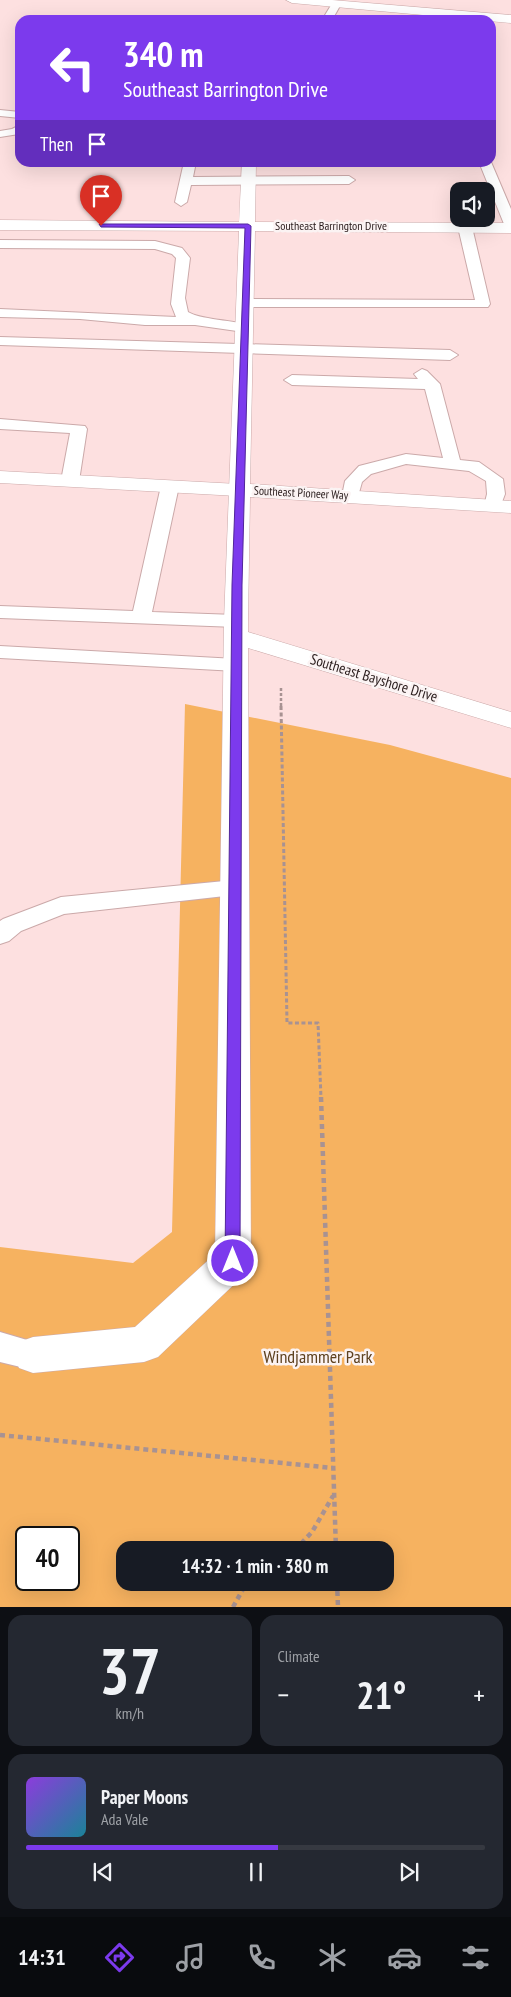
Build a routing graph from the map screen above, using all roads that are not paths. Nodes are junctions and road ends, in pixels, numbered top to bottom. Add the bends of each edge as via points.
1 (292, 0) edge
2 (336, 4) junction
3 (330, 15) edge
4 (464, 15) edge
5 (496, 18) edge
6 (511, 19) edge
7 (0, 113) edge
8 (15, 114) edge
9 (15, 131) edge
10 (0, 134) edge
11 (189, 167) edge
12 (249, 167) edge
13 (487, 167) edge
14 (349, 180) dead end
15 (186, 181) junction
16 (248, 181) junction
17 (181, 202) dead end
18 (0, 225) edge
19 (83, 226) junction
20 (248, 226) junction
21 (495, 226) edge
22 (511, 226) edge
23 (450, 227) edge
24 (465, 227) edge
25 (0, 244) edge
26 (81, 244) junction
27 (245, 303) junction
28 (0, 313) edge
29 (194, 321) junction
30 (244, 328) junction
31 (0, 341) edge
32 (244, 348) junction
33 (400, 353) junction
34 (450, 355) dead end
35 (292, 380) dead end
36 (432, 384) junction
37 (0, 424) edge
38 (453, 464) junction
39 (0, 477) edge
40 (70, 481) junction
41 (170, 486) junction
42 (238, 490) junction
43 (351, 496) junction
44 (502, 506) edge
45 (0, 612) edge
46 (141, 617) junction
47 (237, 641) junction
48 (0, 652) edge
49 (511, 720) edge
50 (235, 888) junction
51 (0, 935) edge
52 (0, 1347) edge
53 (33, 1355) joint

1 - 2 street
2 - 3 lane
2 - 4 street
5 - 6 street
7 - 8 lane
9 - 10 lane
11 - 15 lane
12 - 16 street
13 - 22 lane
14 - 16 lane
15 - 16 lane
15 - 17 lane
16 - 20 street
18 - 19 street, Southeast Barrington Drive
19 - 20 street, Southeast Barrington Drive
19 - 26 lane
20 - 23 street, Southeast Barrington Drive
20 - 27 street
21 - 22 street, Southeast Barrington Drive
24 - 27 lane via 483,304
25 - 26 lane
26 - 29 lane via 155,245 177,251 183,258 178,309 183,317
27 - 30 street
28 - 29 lane
29 - 30 lane
30 - 32 street
31 - 32 lane
32 - 33 lane
32 - 42 street
33 - 34 lane
33 - 36 lane
35 - 36 lane
36 - 38 lane
37 - 40 lane via 79,429
38 - 43 lane via 406,459 365,470 354,481
38 - 44 lane via 473,466 494,479
39 - 40 street, Southeast Pioneer Way
40 - 41 street, Southeast Pioneer Way
41 - 42 street, Southeast Pioneer Way
41 - 46 lane
42 - 43 street, Southeast Pioneer Way
42 - 47 street
43 - 44 street, Southeast Pioneer Way
45 - 46 lane
46 - 47 lane
47 - 48 lane
47 - 49 street, Southeast Bayshore Drive
47 - 50 street
50 - 51 lane via 61,906 12,925
50 - 53 street via 233,1261 144,1344
52 - 53 lane

